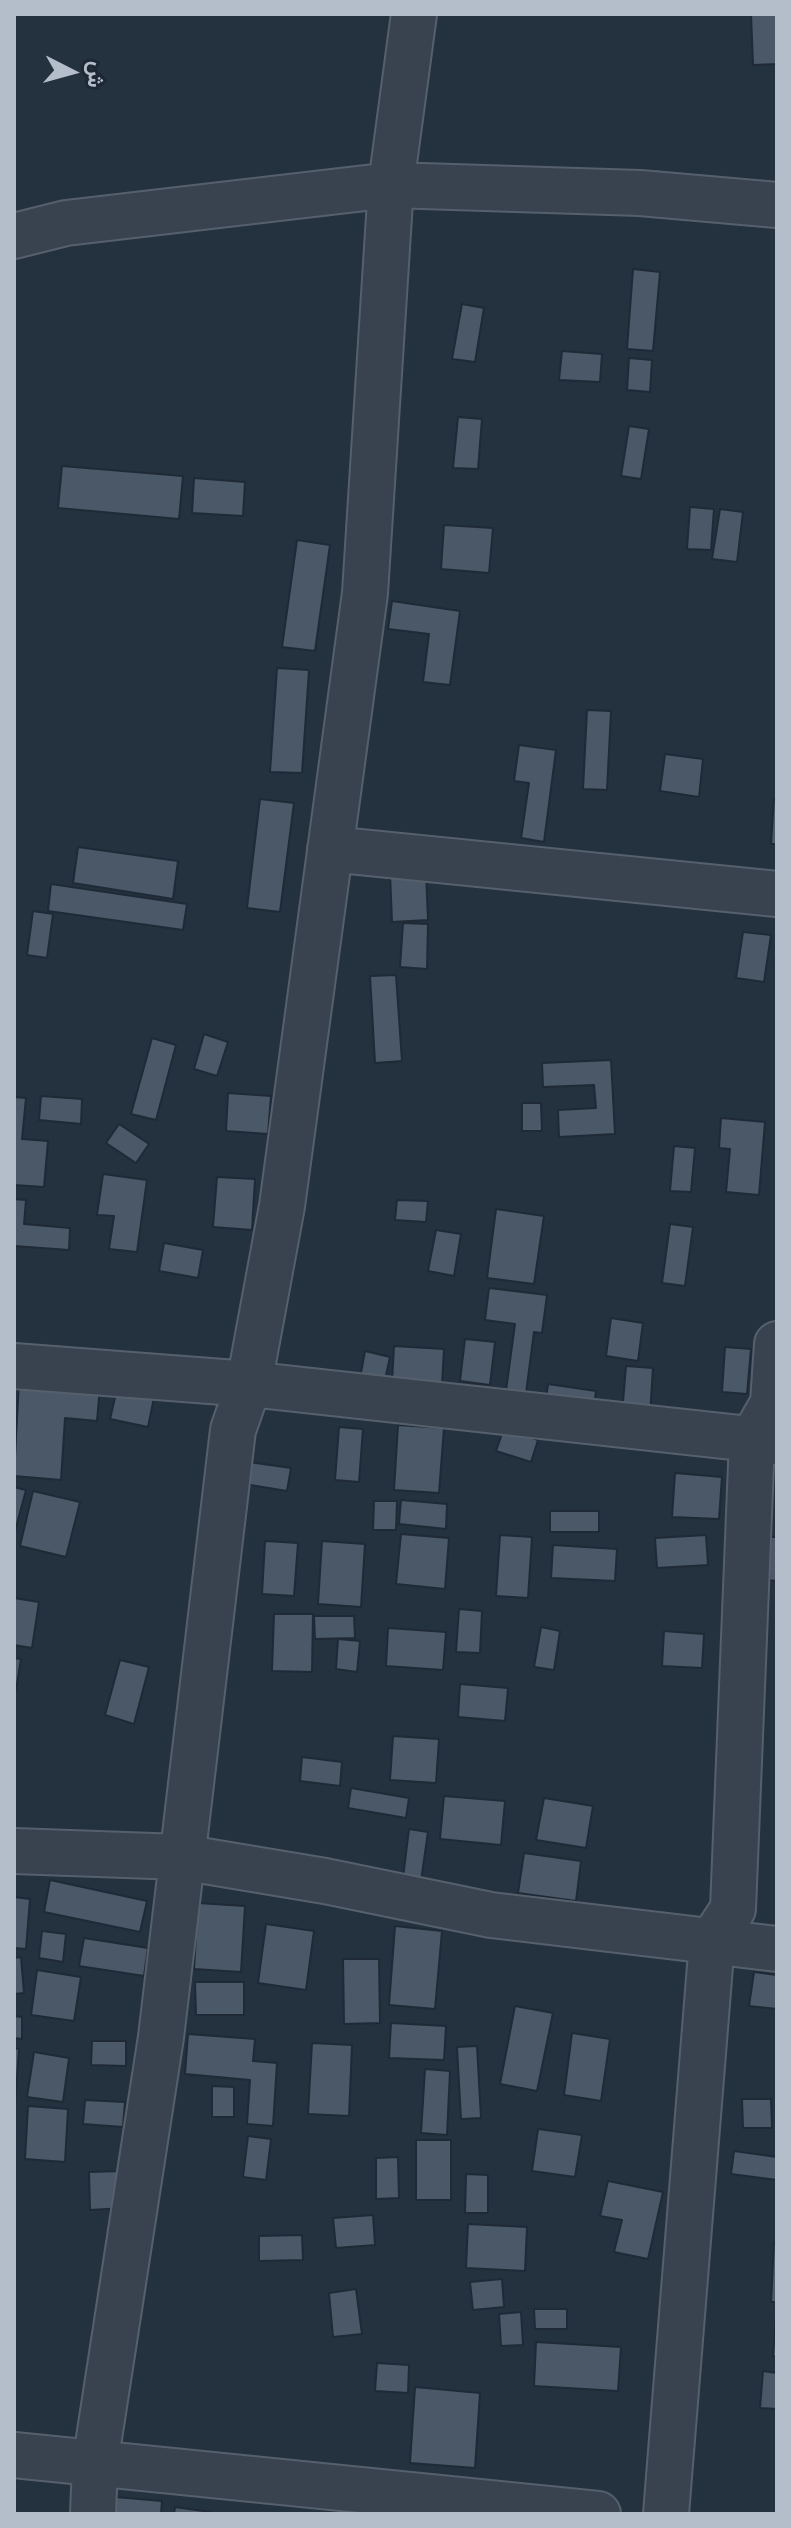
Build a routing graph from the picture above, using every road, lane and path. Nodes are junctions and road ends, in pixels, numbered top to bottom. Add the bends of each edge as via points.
1 (414, 14) edge
2 (391, 185) junction
3 (777, 205) edge
4 (14, 236) edge
5 (330, 849) junction
6 (777, 894) edge
7 (777, 1344) edge
8 (14, 1366) edge
9 (249, 1384) junction
10 (764, 1441) edge
11 (14, 1851) edge
12 (181, 1857) junction
13 (712, 1941) junction
14 (777, 1949) edge
15 (14, 2455) edge
16 (95, 2464) junction
17 (93, 2514) edge
18 (598, 2514) edge
19 (666, 2514) edge

1 - 2 street
2 - 3 street via 640,193
2 - 4 street via 66,223
2 - 5 street via 365,593
5 - 6 street
5 - 9 street via 282,1206
7 - 10 street
8 - 9 street
9 - 10 street
9 - 12 street via 233,1430
10 - 13 street via 733,1909
11 - 12 street
12 - 13 street via 491,1915
12 - 16 street via 161,2037
13 - 14 street
13 - 19 street
15 - 16 street
16 - 17 street
16 - 18 street

